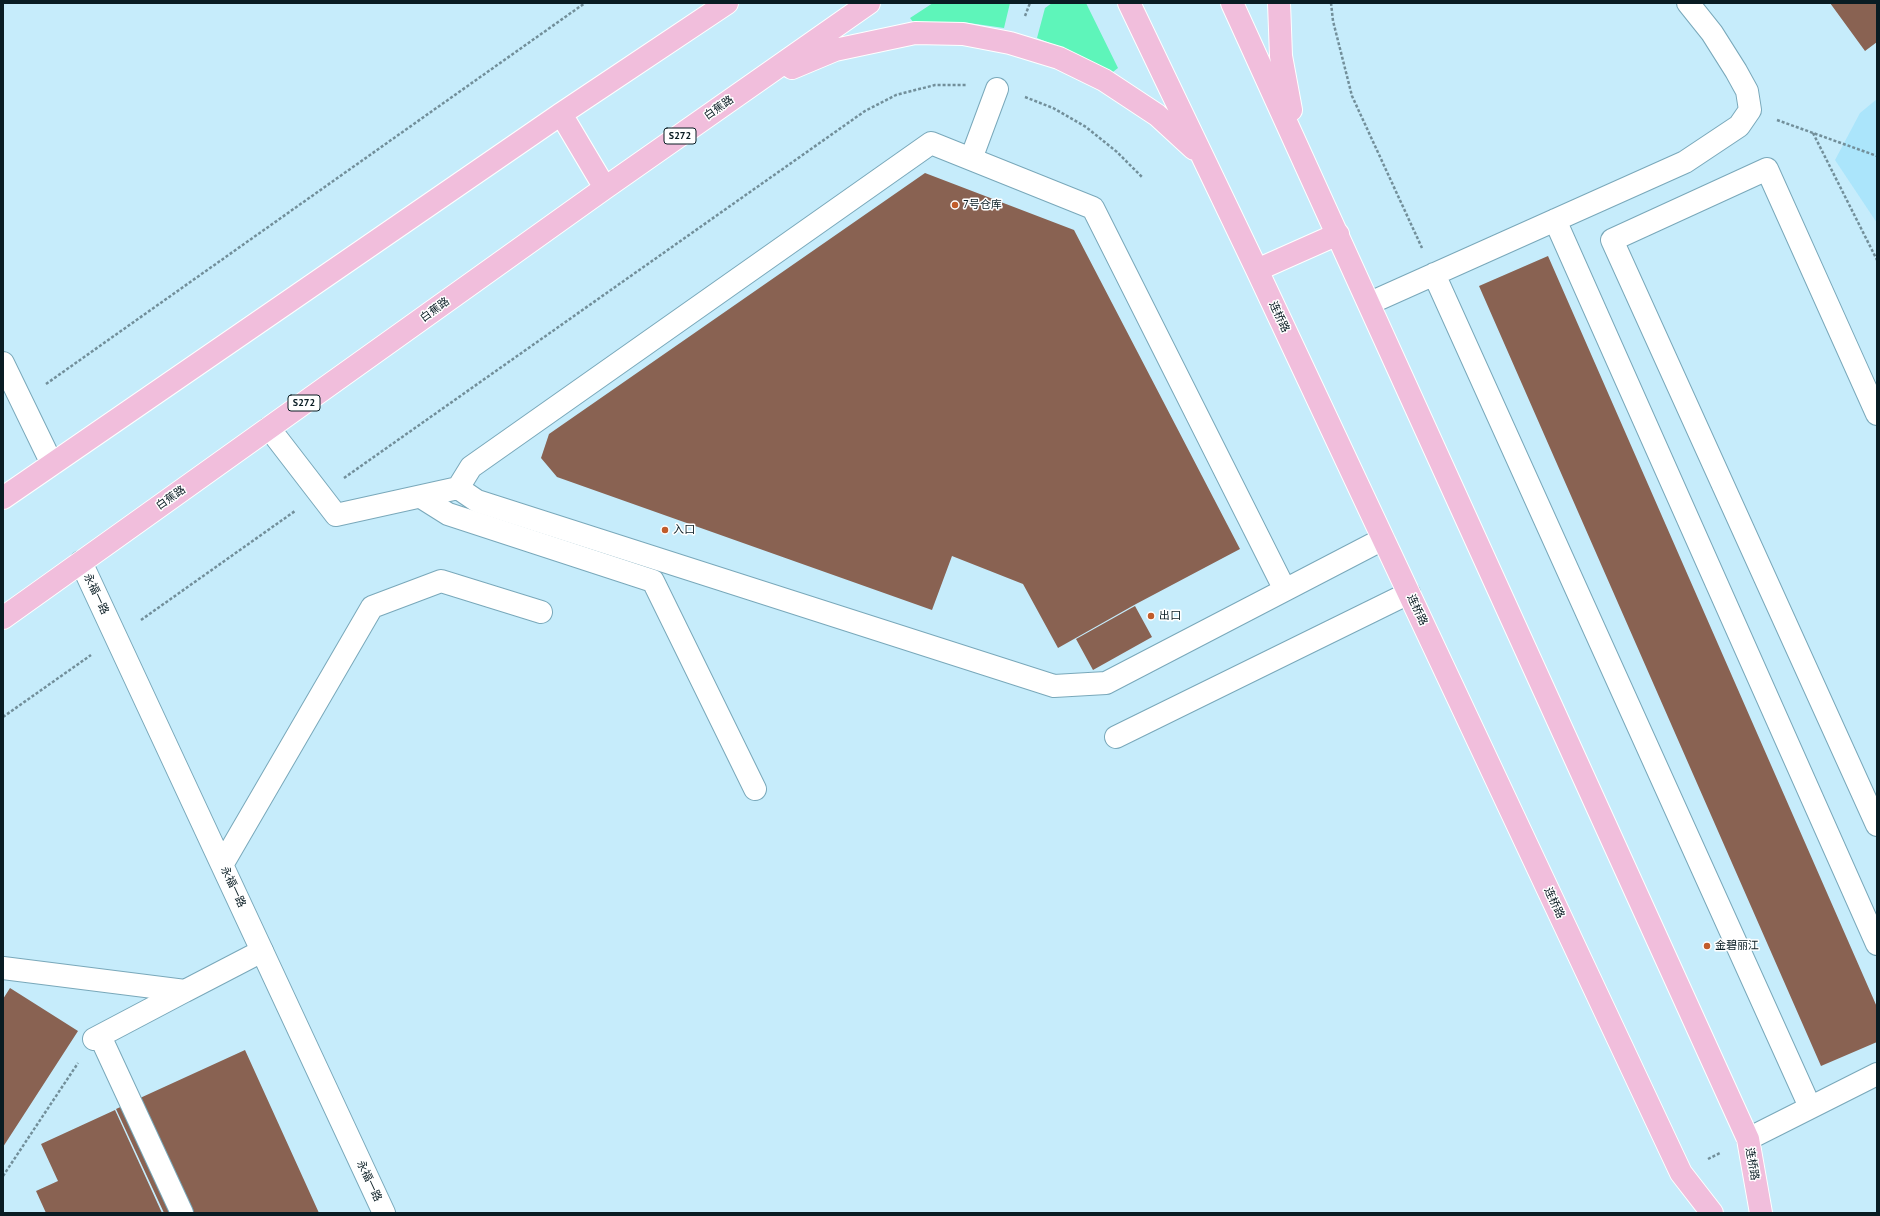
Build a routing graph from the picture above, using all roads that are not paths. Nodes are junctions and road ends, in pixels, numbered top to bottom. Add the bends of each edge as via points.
1 (716, 3) edge
2 (727, 3) edge
3 (869, 3) edge
4 (1129, 3) edge
5 (1232, 3) edge
6 (1279, 3) edge
7 (1688, 3) edge
8 (698, 24) junction
9 (755, 83) junction
10 (996, 89) road end
11 (562, 114) junction
12 (1297, 143) junction
13 (971, 159) junction
14 (1205, 160) junction
15 (605, 188) junction
16 (1555, 220) junction
17 (1338, 234) junction
18 (1257, 270) junction
19 (1434, 274) junction
20 (1370, 303) junction
21 (3, 363) edge
22 (1877, 414) edge
23 (270, 428) junction
24 (52, 464) junction
25 (458, 488) junction
26 (421, 496) junction
27 (3, 498) edge
28 (1383, 539) junction
29 (81, 562) junction
30 (1285, 590) junction
31 (1409, 593) junction
32 (541, 612) dead end
33 (3, 618) edge
34 (1116, 738) dead end
35 (755, 789) dead end
36 (1877, 825) edge
37 (222, 865) junction
38 (1877, 944) edge
39 (262, 951) junction
40 (3, 968) edge
41 (185, 991) junction
42 (1877, 1074) edge
43 (1810, 1107) junction
44 (1748, 1139) junction
45 (182, 1213) edge
46 (384, 1213) edge
47 (1712, 1213) edge
48 (1761, 1213) edge

1 - 8 main road
2 - 8 main road
3 - 9 main road, 白蕉路 / S272
4 - 14 main road, 连桥路
5 - 12 main road, 连桥路
6 - 12 main road via 1281,56
7 - 16 street via 1712,33 1736,71 1747,91 1750,110 1739,126 1685,162
8 - 11 main road
9 - 14 main road via 834,50 915,33 963,34 1010,43 1059,58 1104,80 1157,115
9 - 15 main road, 白蕉路 / S272
10 - 13 street
11 - 15 main road
11 - 24 main road
12 - 17 main road, 连桥路
13 - 25 street via 931,144 471,467
13 - 30 street via 1093,208
14 - 18 main road, 连桥路
15 - 23 main road, 白蕉路 / S272
16 - 19 street
16 - 38 street
17 - 18 main road
17 - 20 main road, 连桥路
18 - 28 main road, 连桥路
19 - 20 street
19 - 43 street
20 - 44 main road, 连桥路
21 - 24 street
22 - 36 street via 1767,169 1612,240
23 - 26 street via 336,515
23 - 29 main road, 白蕉路 / S272
24 - 27 main road
25 - 26 street
25 - 30 street via 477,501 1054,686 1106,683
26 - 35 street via 448,514 653,581
28 - 30 street
28 - 31 main road, 连桥路
29 - 33 main road, 白蕉路 / S272
29 - 37 street, 永福一路
31 - 34 street
31 - 47 main road, 连桥路 via 1681,1173
32 - 37 street via 441,581 372,607
37 - 39 street, 永福一路
39 - 41 street
39 - 46 street, 永福一路
40 - 41 street
41 - 45 street via 97,1037
42 - 43 street
43 - 44 street
44 - 48 main road, 连桥路

